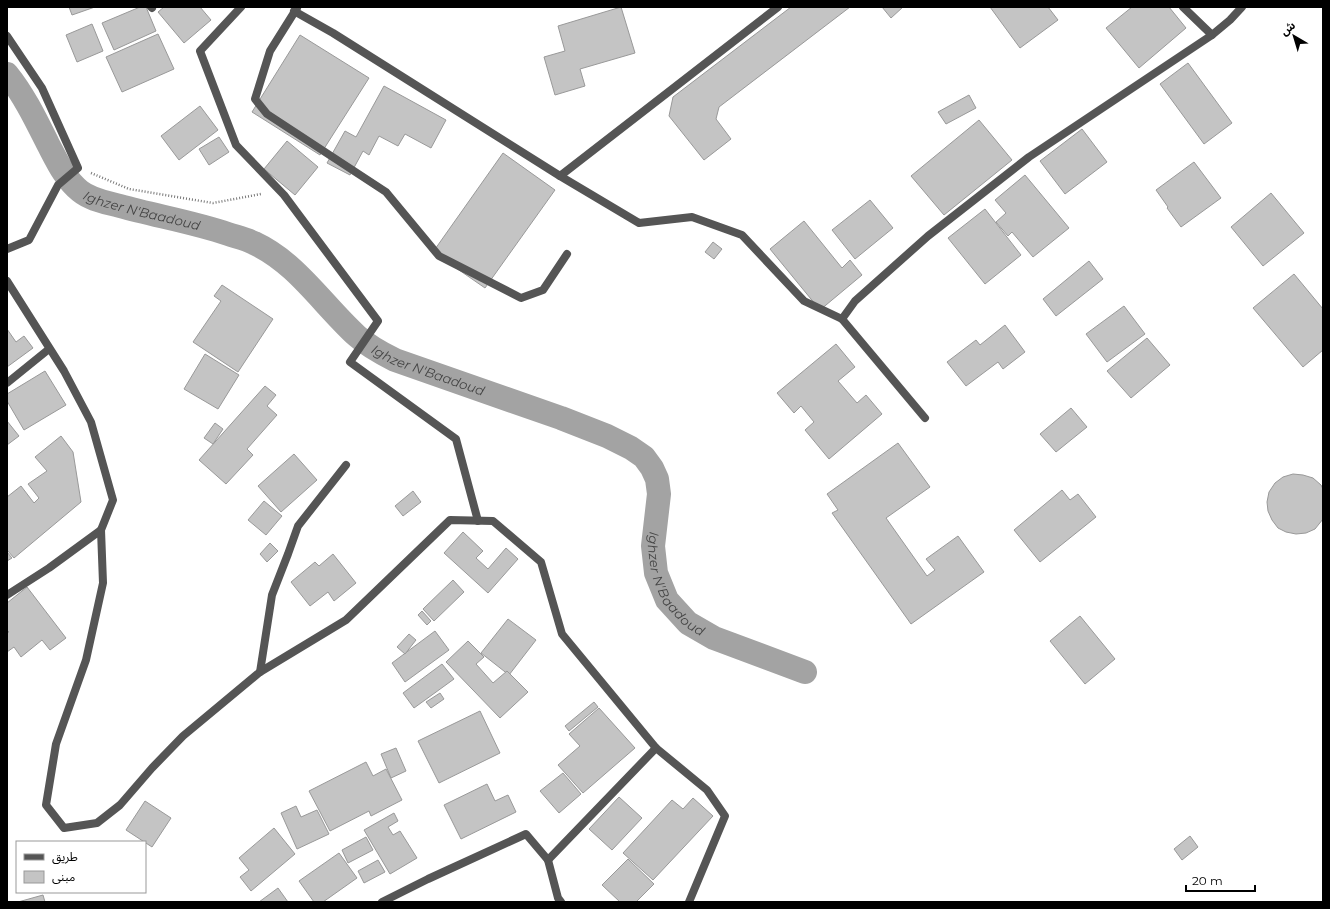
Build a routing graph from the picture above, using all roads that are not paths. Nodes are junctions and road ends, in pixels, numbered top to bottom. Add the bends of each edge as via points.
1 (241, 7) edge
2 (778, 7) edge
3 (1183, 7) edge
4 (1242, 7) edge
5 (296, 9) edge
6 (1212, 35) junction
7 (7, 36) edge
8 (560, 176) junction
9 (7, 249) edge
10 (567, 254) dead end
11 (7, 281) edge
12 (842, 319) junction
13 (50, 349) junction
14 (7, 383) edge
15 (925, 418) dead end
16 (346, 465) dead end
17 (478, 521) junction
18 (101, 530) junction
19 (7, 594) edge
20 (260, 672) junction
21 (656, 748) junction
22 (548, 860) junction
23 (560, 900) edge
24 (382, 902) edge
25 (550, 902) edge
26 (689, 902) edge

1 - 17 street via 200,51 236,145 280,191 378,322 350,362 456,439
2 - 8 street
3 - 6 street
4 - 6 street
5 - 8 street
5 - 10 street via 270,51 255,99 267,114 386,192 439,256 521,298 543,290
6 - 12 street via 1029,157 928,236 854,301
7 - 9 street via 42,88 78,168 58,185 29,240
8 - 12 street via 639,223 692,217 742,235 804,301
11 - 13 street
12 - 15 street
13 - 14 street
13 - 18 street via 91,422 104,466 112,500
16 - 20 street via 298,526 272,595
17 - 20 street via 450,520 346,620
17 - 21 street via 493,521 541,562 562,634
18 - 19 street via 49,568
18 - 20 street via 103,583 86,660 56,744 46,805 64,828 97,823 120,805 183,736
21 - 22 street
21 - 26 street via 707,790 725,816
22 - 23 street
22 - 24 street via 526,834
23 - 25 street

